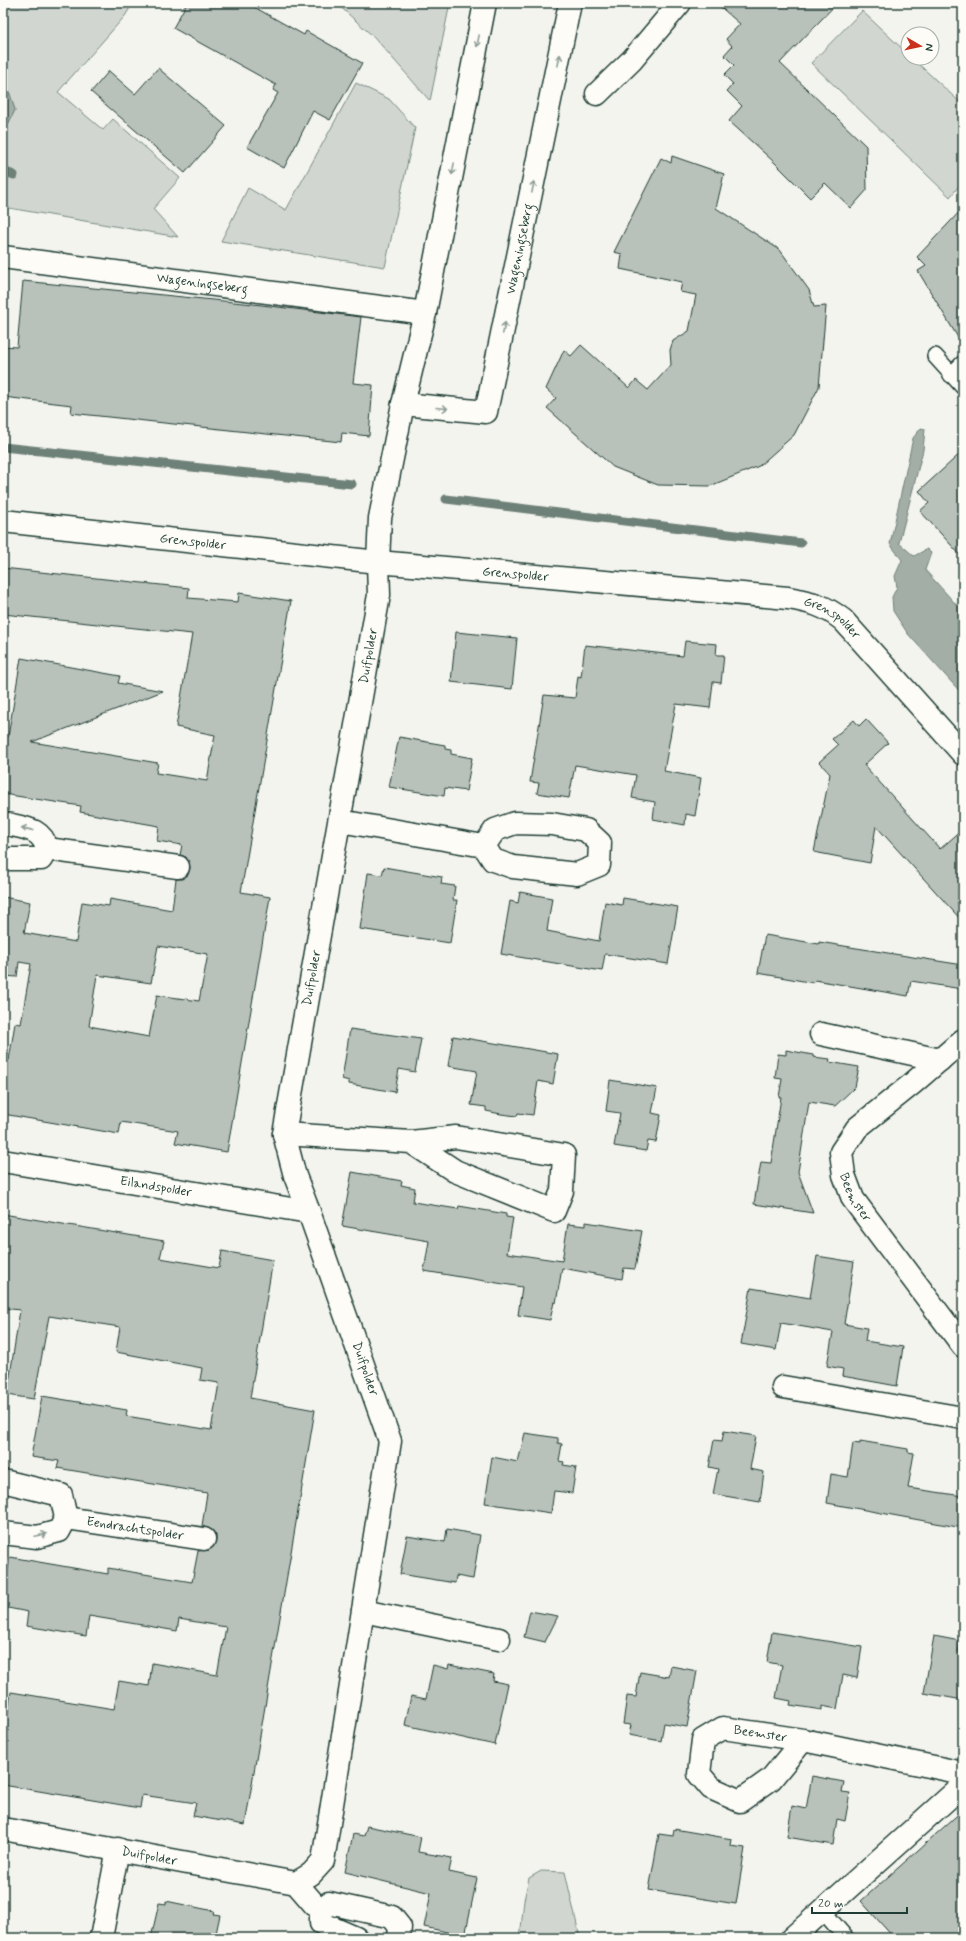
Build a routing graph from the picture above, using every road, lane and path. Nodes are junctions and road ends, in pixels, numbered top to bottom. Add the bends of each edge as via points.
1 (485, 3) edge
2 (570, 3) edge
3 (680, 3) edge
4 (597, 94) dead end
5 (3, 257) edge
6 (425, 313) junction
7 (935, 356) dead end
8 (963, 363) edge
9 (952, 375) junction
10 (963, 387) edge
11 (403, 404) junction
12 (3, 521) edge
13 (378, 562) junction
14 (963, 754) edge
15 (340, 821) junction
16 (3, 824) edge
17 (484, 846) junction
18 (47, 849) junction
19 (3, 859) edge
20 (178, 867) dead end
21 (821, 1034) dead end
22 (963, 1040) edge
23 (940, 1060) junction
24 (284, 1134) junction
25 (411, 1142) junction
26 (3, 1161) edge
27 (309, 1212) junction
28 (963, 1346) edge
29 (783, 1387) dead end
30 (963, 1418) edge
31 (3, 1480) edge
32 (66, 1518) junction
33 (3, 1533) edge
34 (204, 1539) dead end
35 (363, 1611) junction
36 (499, 1638) dead end
37 (803, 1740) junction
38 (963, 1773) edge
39 (963, 1785) edge
40 (3, 1829) edge
41 (118, 1849) junction
42 (296, 1883) junction
43 (823, 1911) junction
44 (321, 1912) junction
45 (102, 1938) edge
46 (356, 1938) edge
47 (399, 1938) edge
48 (792, 1938) edge
49 (846, 1938) edge

1 -> 6 street
11 -> 2 street, Wageningseberg via 486,412
3 - 4 street via 632,60
5 - 6 street, Wageningseberg
6 - 11 street
7 - 9 lane
8 - 9 lane
9 - 10 lane
11 - 13 street via 380,518
12 - 13 street, Grenspolder
13 - 14 street, Grenspolder via 788,598 815,603 843,620
13 - 15 street, Duifpolder via 379,595
15 - 17 street
15 - 24 street, Duifpolder
18 -> 16 street via 45,841 37,832
17 - 17 street via 494,860 513,867 577,874 599,865 600,843 586,830 552,824 515,823 495,830
18 - 19 street via 40,859
18 - 20 street
21 - 23 street
22 - 23 street, Beemster
23 - 28 street, Beemster via 857,1128 841,1152 844,1175 853,1199
24 - 25 street
24 - 27 street, Duifpolder via 295,1176
25 - 25 street via 456,1136 564,1155 562,1190 554,1211 455,1172
26 - 27 street, Eilandspolder
27 - 35 street, Duifpolder via 390,1441
29 - 30 street
31 - 32 street via 61,1495
33 -> 32 street via 37,1537 59,1531
32 - 34 street, Eendrachtspolder
35 - 36 street
35 - 42 street, Duifpolder via 323,1861 311,1874
37 - 37 street, Beemster via 771,1779 740,1801 711,1788 699,1774 703,1740 723,1728
37 - 38 street, Beemster
39 - 43 street
40 - 41 street, Duifpolder
41 - 42 street, Duifpolder
41 - 45 street
42 - 44 street
43 - 48 street
43 - 49 lane
44 - 46 street via 321,1923
44 - 47 street via 329,1903 392,1917 400,1927

